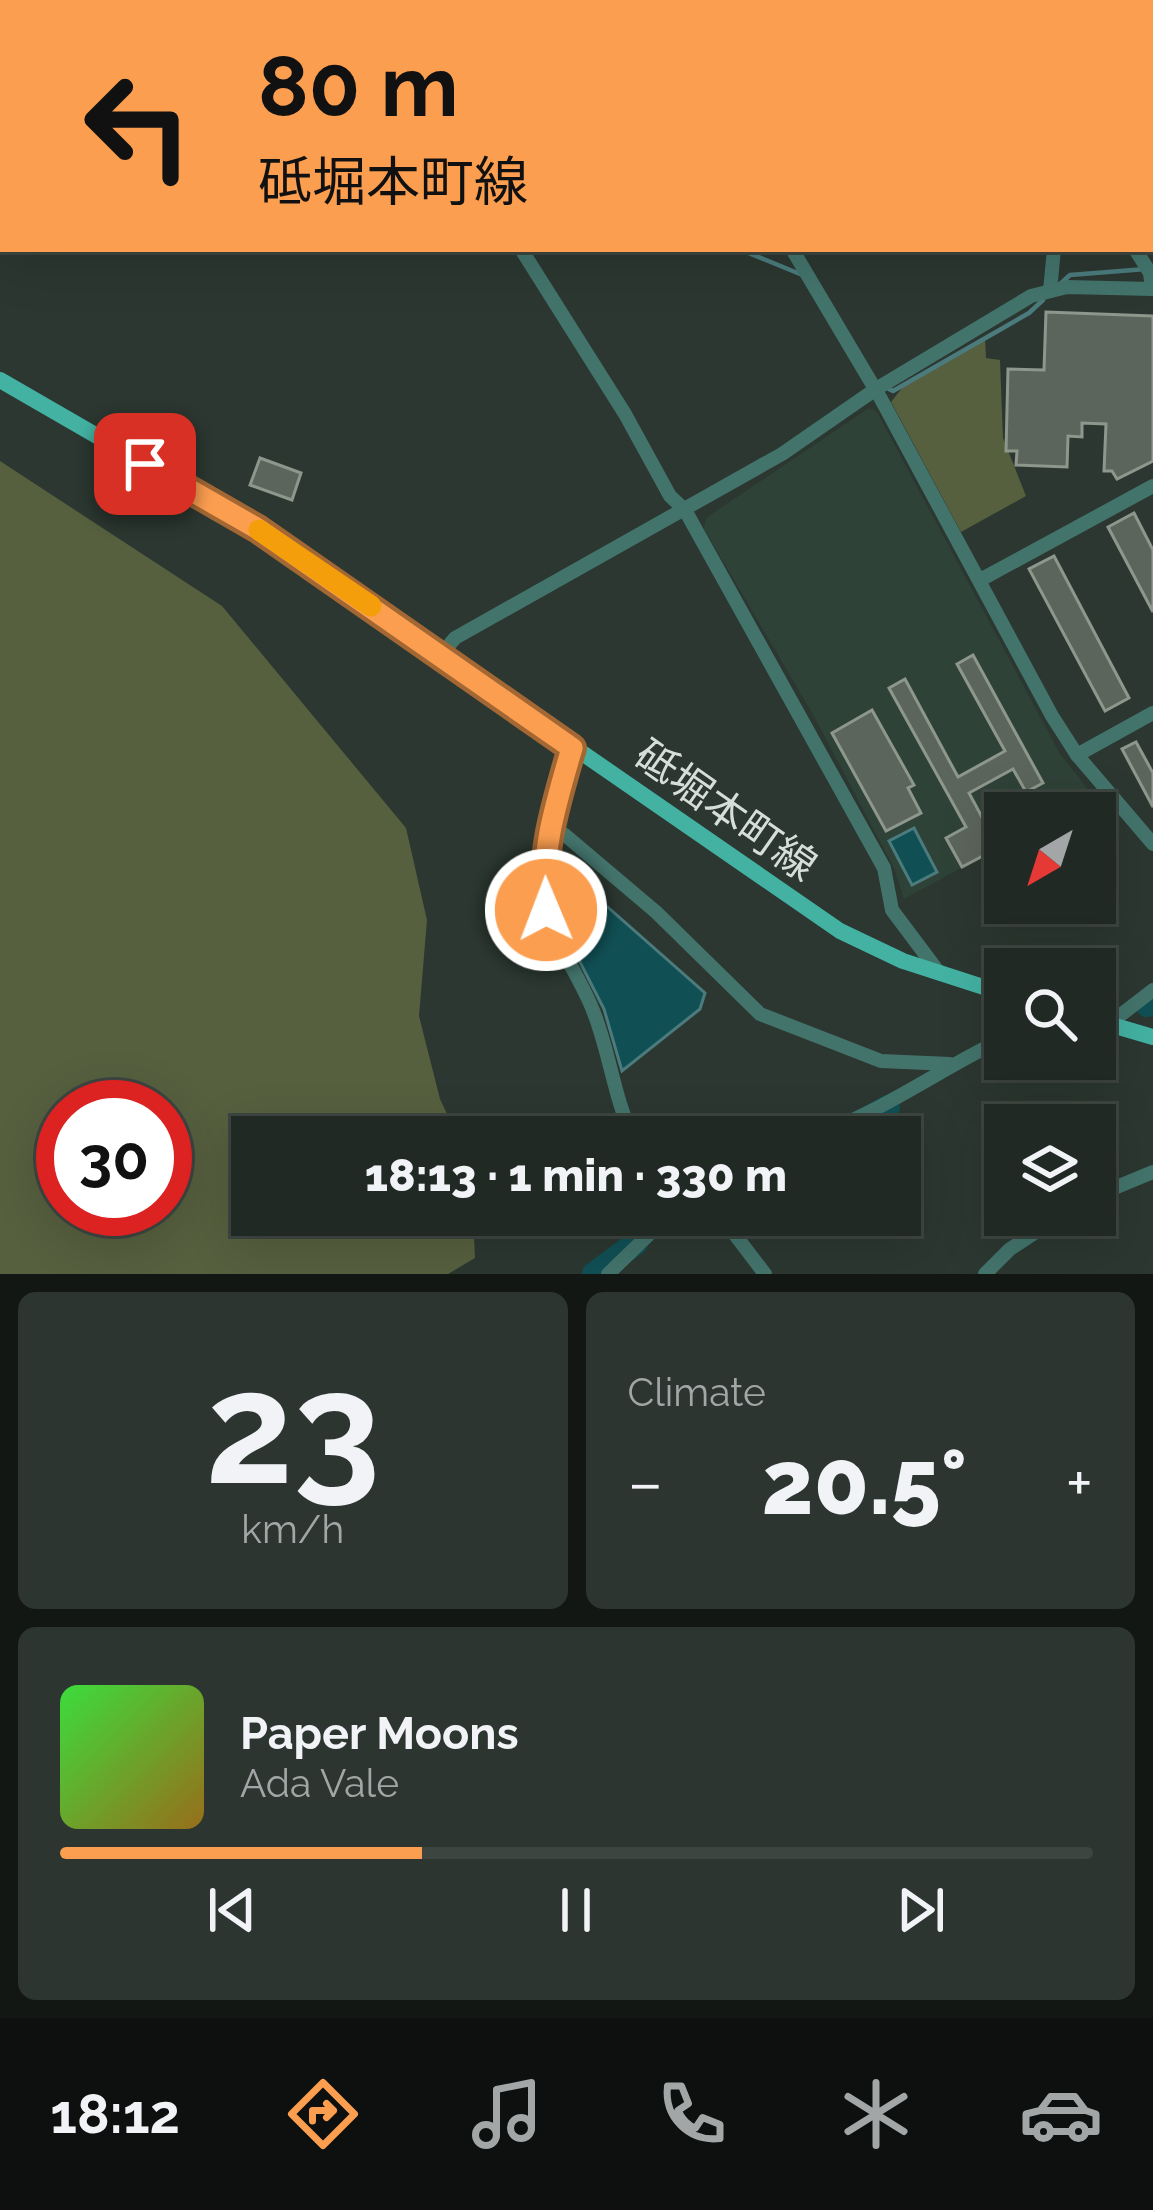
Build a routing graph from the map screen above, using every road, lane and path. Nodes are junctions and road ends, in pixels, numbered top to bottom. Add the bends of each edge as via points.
1 (523, 252) edge
2 (794, 252) edge
3 (1054, 252) edge
4 (1138, 252) edge
5 (1152, 290) edge
6 (1050, 291) junction
7 (0, 380) edge
8 (876, 389) junction
9 (1153, 486) edge
10 (685, 510) junction
11 (980, 580) junction
12 (441, 656) junction
13 (1153, 713) edge
14 (572, 748) junction
15 (1077, 755) junction
16 (549, 828) junction
17 (1153, 844) edge
18 (940, 974) junction
19 (984, 988) edge
20 (1153, 990) edge
21 (1116, 1013) edge
22 (1116, 1026) edge
23 (1153, 1037) edge
24 (984, 1048) edge
25 (950, 1064) junction
26 (622, 1116) edge
27 (862, 1116) edge
28 (1153, 1172) edge
29 (1116, 1187) edge
30 (647, 1236) edge
31 (736, 1236) edge
32 (1031, 1236) edge
33 (608, 1274) edge
34 (765, 1274) edge
35 (985, 1274) edge

1 - 10 street
2 - 8 street
3 - 6 street
4 - 5 street
5 - 6 street
6 - 8 street
7 - 12 main road, 砥堀本町線 via 258,529
8 - 10 street
8 - 11 street
9 - 11 street
10 - 12 street via 455,638
10 - 18 street via 884,868 892,910
11 - 15 street
12 - 14 main road, 砥堀本町線
13 - 15 street
14 - 16 street
14 - 18 main road, 砥堀本町線 via 825,922
15 - 17 street
16 - 25 street via 656,912 760,1014 881,1061
16 - 26 street via 546,910 593,1010
18 - 19 main road, 砥堀本町線
20 - 21 street
22 - 23 main road
24 - 25 street
25 - 27 street
28 - 29 street
30 - 33 street
31 - 34 street
32 - 35 street

